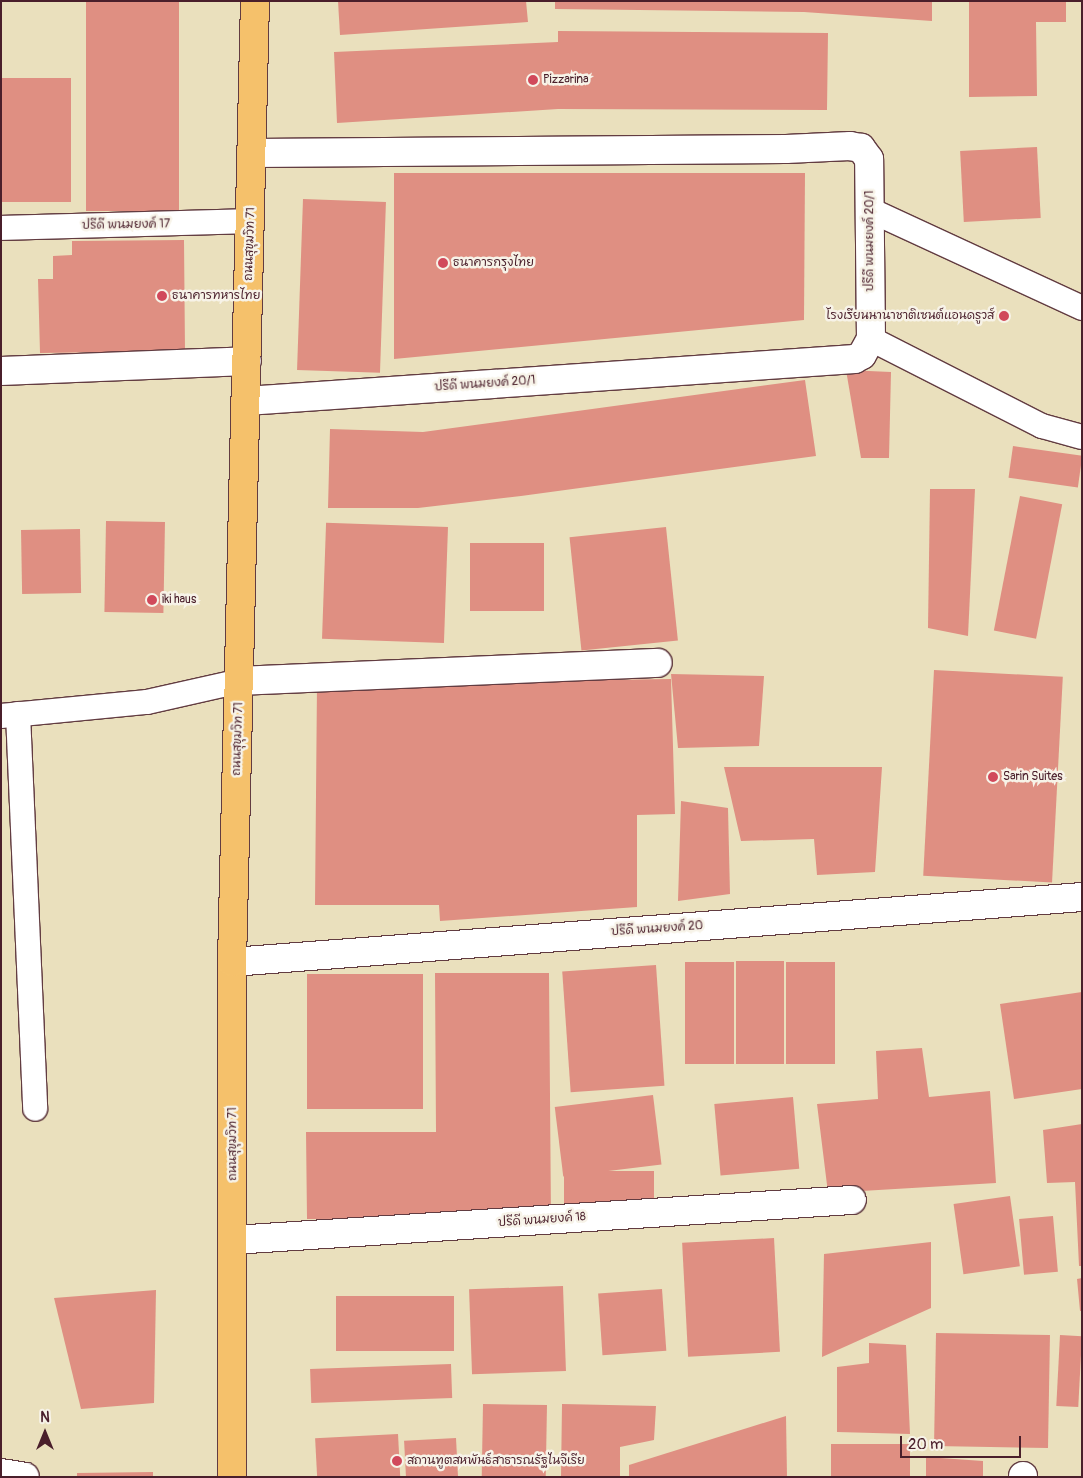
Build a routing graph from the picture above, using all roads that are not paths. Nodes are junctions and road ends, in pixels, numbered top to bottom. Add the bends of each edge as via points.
1 (255, 1) edge
2 (253, 153) junction
3 (870, 210) junction
4 (251, 221) junction
5 (1, 228) edge
6 (1082, 308) edge
7 (871, 339) junction
8 (247, 361) junction
9 (1, 371) edge
10 (246, 400) junction
11 (1082, 437) edge
12 (658, 663) dead end
13 (240, 681) junction
14 (10, 715) edge
15 (1082, 897) edge
16 (232, 962) junction
17 (35, 1109) dead end
18 (852, 1200) dead end
19 (233, 1240) junction
20 (1, 1473) edge
21 (25, 1477) edge
22 (232, 1477) edge

1 - 2 main road, ถนนสุขุมวิท 71
2 - 3 street, ปรีดี พนมยงค์ 20/1 via 850,146 861,148 869,159
2 - 4 main road, ถนนสุขุมวิท 71
3 - 6 lane
3 - 7 street, ปรีดี พนมยงค์ 20/1
4 - 5 lane, ปรีดี พนมยงค์ 17
4 - 8 main road, ถนนสุขุมวิท 71
7 - 10 street, ปรีดี พนมยงค์ 20/1 via 862,355 855,359
7 - 11 lane via 1042,426
8 - 9 street
8 - 10 main road, ถนนสุขุมวิท 71
10 - 13 main road, ถนนสุขุมวิท 71
12 - 13 street
13 - 14 lane via 146,702
13 - 16 main road, ถนนสุขุมวิท 71
14 - 17 lane
15 - 16 street, ปรีดี พนมยงค์ 20
16 - 19 main road, ถนนสุขุมวิท 71
18 - 19 street, ปรีดี พนมยงค์ 18
19 - 22 main road, ถนนสุขุมวิท 71
20 - 21 street

